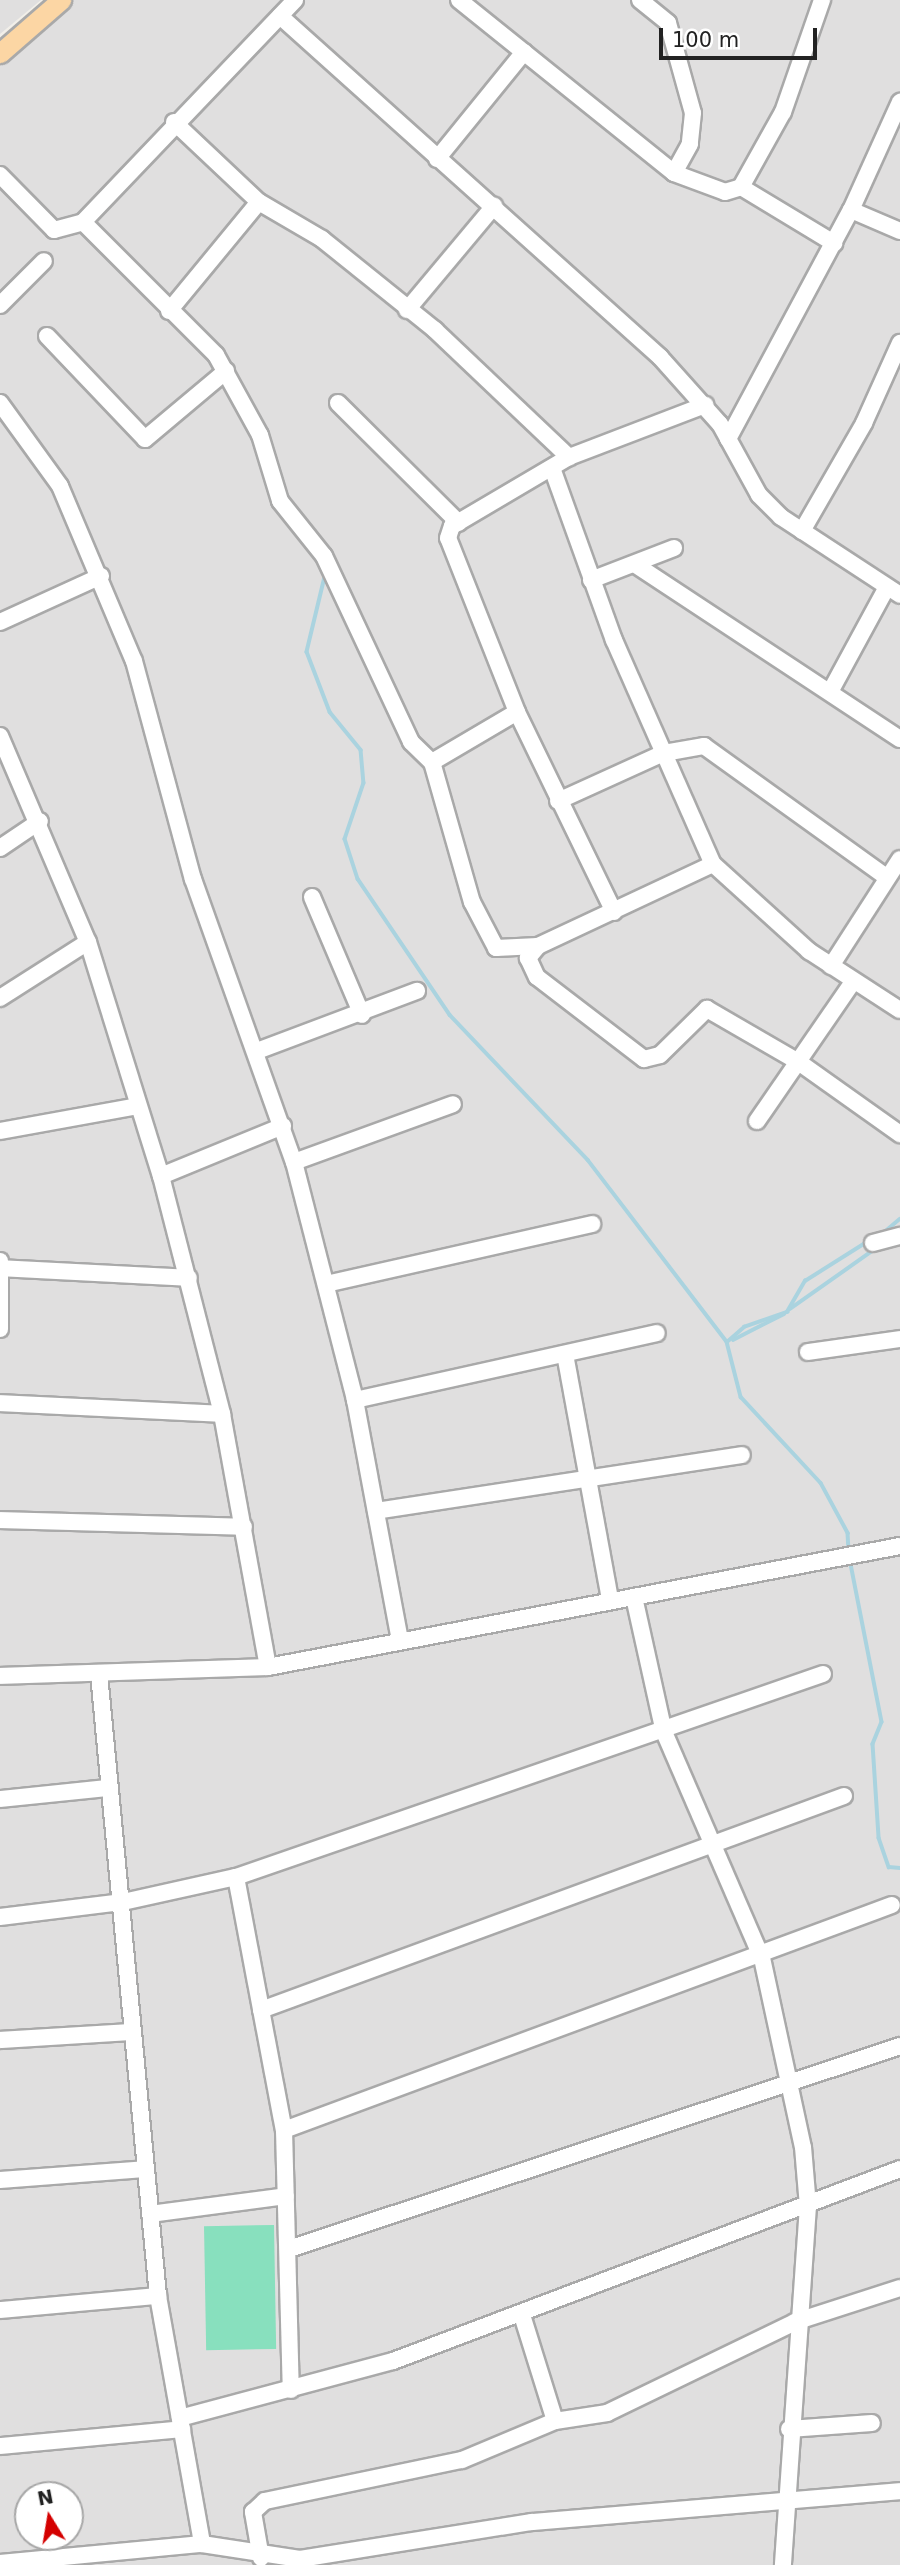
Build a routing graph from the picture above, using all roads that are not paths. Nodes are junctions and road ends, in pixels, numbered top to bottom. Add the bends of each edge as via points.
1 (61, 0) edge
2 (295, 0) edge
3 (459, 0) edge
4 (640, 0) edge
5 (822, 0) edge
6 (280, 16) junction
7 (524, 52) junction
8 (0, 53) edge
9 (900, 102) edge
10 (174, 122) junction
11 (437, 159) junction
12 (674, 173) junction
13 (0, 176) edge
14 (741, 187) junction
15 (259, 202) junction
16 (494, 206) junction
17 (851, 210) junction
18 (83, 222) junction
19 (900, 231) edge
20 (834, 243) junction
21 (44, 261) dead end
22 (0, 305) edge
23 (407, 310) junction
24 (169, 311) junction
25 (47, 336) dead end
26 (900, 344) edge
27 (226, 370) junction
28 (0, 403) edge
29 (338, 403) dead end
30 (705, 405) junction
31 (728, 439) junction
32 (569, 457) junction
33 (552, 468) junction
34 (459, 523) junction
35 (802, 531) junction
36 (674, 548) dead end
37 (636, 565) junction
38 (101, 576) junction
39 (591, 580) junction
40 (894, 591) edge
41 (0, 622) edge
42 (830, 692) junction
43 (517, 712) junction
44 (0, 736) edge
45 (900, 739) edge
46 (664, 753) junction
47 (432, 762) junction
48 (558, 801) junction
49 (40, 821) junction
50 (0, 848) edge
51 (713, 864) junction
52 (895, 869) edge
53 (312, 897) dead end
54 (614, 912) junction
55 (88, 942) junction
56 (538, 946) junction
57 (831, 967) junction
58 (853, 982) junction
59 (417, 991) dead end
60 (0, 998) edge
61 (900, 1010) edge
62 (362, 1015) junction
63 (257, 1051) junction
64 (800, 1063) junction
65 (453, 1104) dead end
66 (138, 1107) junction
67 (757, 1121) dead end
68 (283, 1126) junction
69 (0, 1131) edge
70 (900, 1134) edge
71 (294, 1162) junction
72 (161, 1177) junction
73 (592, 1224) dead end
74 (900, 1236) edge
75 (873, 1243) dead end
76 (0, 1261) edge
77 (0, 1268) edge
78 (188, 1278) junction
79 (326, 1284) junction
80 (0, 1329) edge
81 (657, 1333) dead end
82 (900, 1339) edge
83 (808, 1352) dead end
84 (565, 1354) junction
85 (355, 1400) junction
86 (0, 1404) edge
87 (222, 1414) junction
88 (742, 1455) dead end
89 (589, 1481) junction
90 (376, 1511) junction
91 (0, 1520) edge
92 (244, 1527) junction
93 (900, 1546) edge
94 (634, 1597) junction
95 (610, 1600) junction
96 (400, 1641) junction
97 (268, 1667) junction
98 (99, 1674) junction
99 (823, 1674) dead end
100 (0, 1676) edge
101 (664, 1732) junction
102 (106, 1788) junction
103 (844, 1796) dead end
104 (0, 1799) edge
105 (715, 1843) junction
106 (236, 1877) junction
107 (123, 1902) junction
108 (892, 1905) dead end
109 (0, 1917) edge
110 (762, 1958) junction
111 (261, 2010) junction
112 (131, 2032) junction
113 (0, 2040) edge
114 (900, 2046) edge
115 (790, 2080) junction
116 (284, 2130) junction
117 (145, 2169) junction
118 (900, 2169) edge
119 (0, 2180) edge
120 (286, 2196) junction
121 (808, 2206) junction
122 (150, 2214) junction
123 (289, 2249) junction
124 (900, 2288) edge
125 (158, 2296) junction
126 (0, 2311) edge
127 (522, 2315) junction
128 (796, 2322) junction
129 (291, 2390) junction
130 (555, 2421) junction
131 (872, 2423) dead end
132 (181, 2424) junction
133 (789, 2428) junction
134 (0, 2446) edge
135 (900, 2491) edge
136 (784, 2499) junction
137 (202, 2544) junction
138 (261, 2558) junction
139 (241, 2560) edge
140 (0, 2563) edge
141 (783, 2565) edge

1 - 8 main road
2 - 6 street
3 - 7 street
4 - 12 street via 668,23 693,113 690,144
5 - 14 street via 789,98
6 - 10 street
6 - 11 street
7 - 11 street
7 - 12 street
9 - 17 street
10 - 15 street
10 - 18 street
11 - 16 street
12 - 14 street via 708,190
13 - 18 street via 54,230
14 - 20 street
15 - 23 street via 322,239
15 - 24 street
16 - 23 street
16 - 30 street
17 - 19 street
17 - 20 street
18 - 24 street
20 - 31 street
21 - 22 street
23 - 32 street
24 - 27 street
25 - 27 street via 145,439
26 - 35 street via 864,423
27 - 47 street via 260,435 280,501 324,556 411,742
28 - 38 street via 60,485
29 - 34 street
30 - 31 street
30 - 32 street
31 - 35 street via 759,495
32 - 33 street
33 - 34 street
33 - 39 street
34 - 43 street via 448,551
35 - 40 street
36 - 37 street
37 - 39 street
37 - 42 street
38 - 41 street
38 - 63 street via 134,661 193,879
39 - 46 street
40 - 42 street
42 - 45 street
43 - 47 street
43 - 48 street
44 - 49 street
46 - 48 street
46 - 51 street
46 - 52 street via 688,746 721,753
47 - 56 street via 485,936 504,951
48 - 54 street
49 - 50 street
49 - 55 street
51 - 54 street
51 - 57 street
52 - 57 street
53 - 62 street
54 - 56 street
55 - 60 street
55 - 66 street
56 - 64 street via 528,958 537,977 644,1059 660,1055 708,1009
57 - 58 street
58 - 61 street
58 - 64 street
59 - 62 street
62 - 63 street
63 - 68 street
64 - 67 street
64 - 70 street
65 - 71 street
66 - 69 street
66 - 72 street
68 - 71 street
68 - 72 street
71 - 79 street
72 - 78 street
73 - 79 street
74 - 75 street
76 - 77 street
77 - 78 street
77 - 80 street
78 - 87 street
79 - 85 street
81 - 84 street
82 - 83 street
84 - 85 street
84 - 89 street
85 - 90 street
86 - 87 street
87 - 92 street
88 - 89 street
89 - 90 street
89 - 95 street
90 - 96 street
91 - 92 street
92 - 97 street
93 - 94 street
94 - 95 street
94 - 101 street
95 - 96 street
96 - 97 street
97 - 98 street
98 - 100 street
98 - 102 street
99 - 101 street
101 - 105 street
101 - 106 street
102 - 104 street
102 - 107 street
103 - 105 street
105 - 110 street
105 - 111 street
106 - 107 street
106 - 111 street
107 - 109 street
107 - 112 street
108 - 110 street
110 - 115 street
110 - 116 street
111 - 116 street
112 - 113 street
112 - 117 street
114 - 115 street
115 - 121 street
115 - 123 street
116 - 120 street
117 - 119 street
117 - 122 street
118 - 121 street
120 - 122 street
120 - 123 street
121 - 127 street
121 - 128 street
122 - 125 street
123 - 129 street
124 - 128 street
125 - 126 street
125 - 132 street
127 - 129 street
127 - 130 street
128 - 130 street via 607,2413
128 - 133 street
129 - 132 street
130 - 138 street via 462,2460 265,2501 253,2512
131 - 133 street
132 - 134 street
132 - 137 street
133 - 136 street
135 - 136 street
136 - 138 street via 532,2522 300,2559
136 - 141 street
137 - 139 street
137 - 140 street
138 - 139 street

